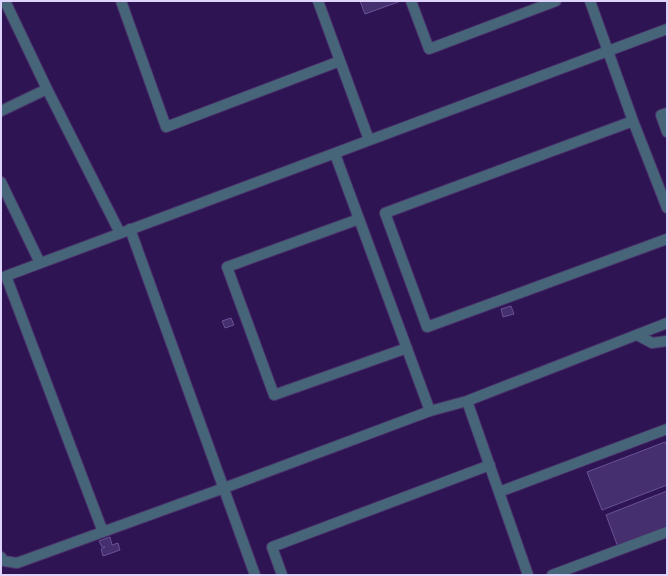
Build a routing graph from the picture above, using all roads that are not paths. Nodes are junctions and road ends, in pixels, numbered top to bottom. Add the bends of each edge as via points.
1 (5, 1) edge
2 (121, 1) edge
3 (318, 1) edge
4 (411, 1) edge
5 (556, 1) edge
6 (590, 1) edge
7 (667, 29) edge
8 (608, 51) junction
9 (340, 61) junction
10 (47, 89) junction
11 (1, 111) edge
12 (667, 113) edge
13 (633, 121) junction
14 (667, 132) edge
15 (370, 140) junction
16 (335, 154) junction
17 (1, 182) edge
18 (667, 208) edge
19 (359, 219) junction
20 (130, 229) junction
21 (120, 233) junction
22 (667, 239) edge
23 (40, 264) junction
24 (667, 324) edge
25 (637, 335) junction
26 (667, 340) edge
27 (407, 348) junction
28 (467, 401) junction
29 (430, 411) junction
30 (667, 429) edge
31 (490, 465) junction
32 (224, 488) junction
33 (499, 492) junction
34 (103, 532) junction
35 (667, 532) edge
36 (1, 557) edge
37 (255, 575) edge
38 (282, 575) edge
39 (528, 575) edge
40 (552, 575) edge

1 - 10 street
2 - 9 street via 166,127
3 - 9 street
4 - 5 street via 429,49
6 - 8 street
7 - 8 street
8 - 13 street
8 - 15 street
9 - 15 street
10 - 11 street
10 - 21 street
12 - 14 street via 661,115
13 - 18 street
13 - 22 street via 385,213 428,327
15 - 16 street
16 - 19 street
16 - 20 street
17 - 23 street
19 - 27 street
19 - 27 street via 226,267 274,395
20 - 21 street
20 - 32 street
21 - 23 street
23 - 34 street via 6,276
24 - 25 street
25 - 26 street via 652,343
25 - 28 street
27 - 29 street
28 - 29 street
28 - 31 street
29 - 32 street
30 - 33 street
31 - 33 street
31 - 38 street via 272,547
32 - 34 street
32 - 37 street
33 - 39 street
34 - 36 street via 17,563 4,561
35 - 40 street

